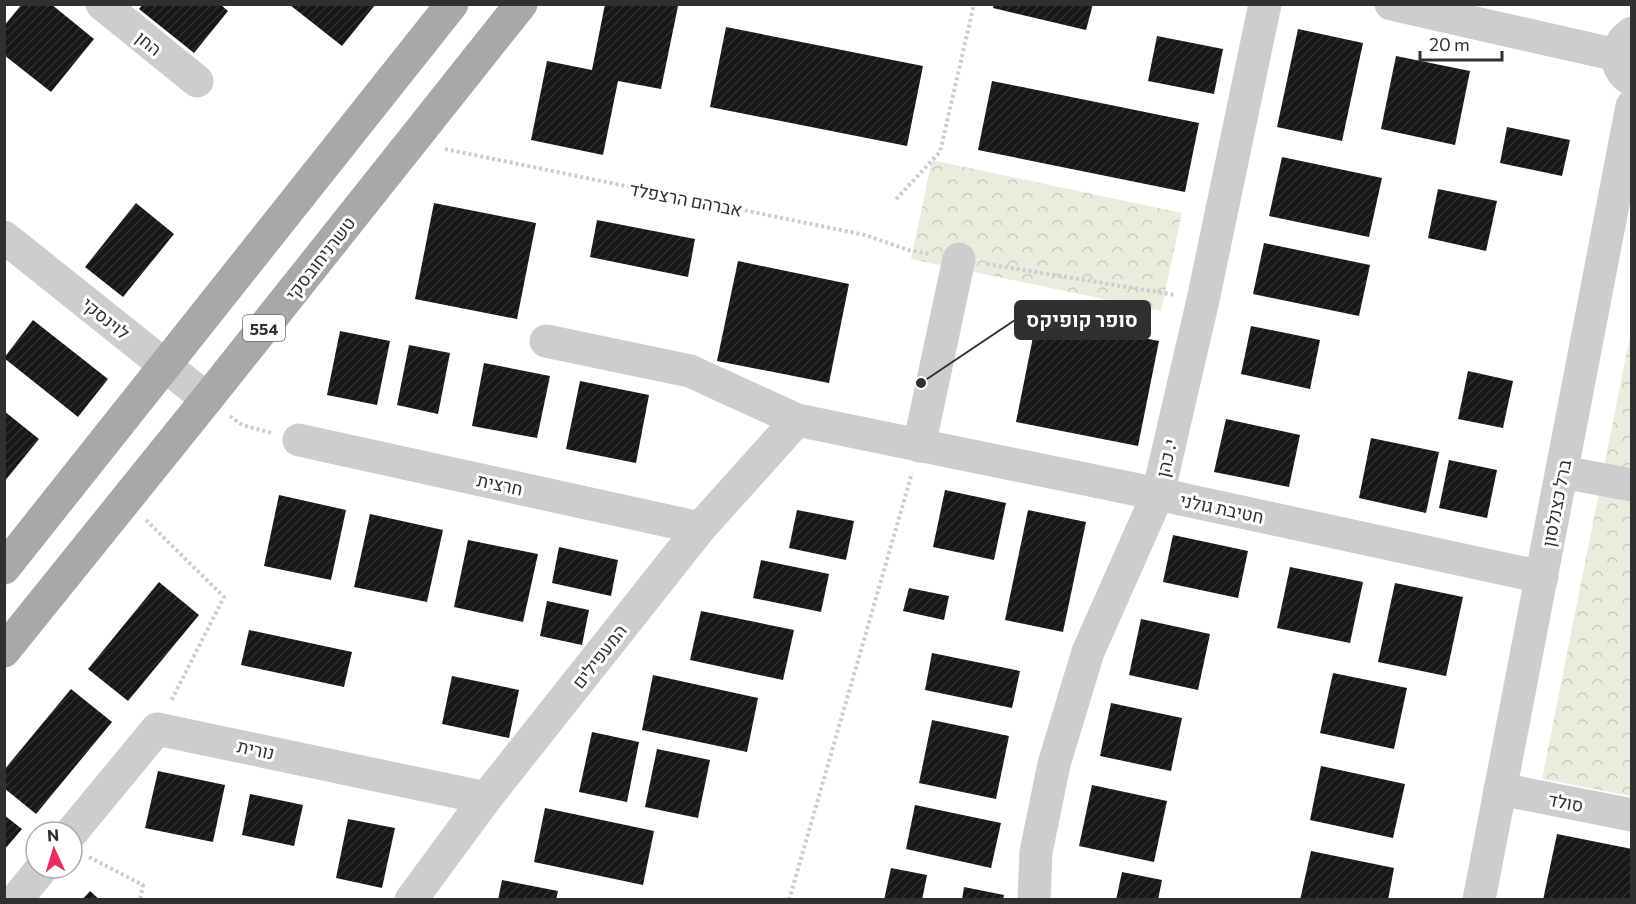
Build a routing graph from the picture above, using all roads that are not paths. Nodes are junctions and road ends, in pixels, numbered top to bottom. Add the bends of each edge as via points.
1 (102, 4) edge
2 (452, 4) edge
3 (521, 4) edge
4 (1265, 4) edge
5 (1391, 4) edge
6 (1627, 56) edge
7 (197, 81) dead end
8 (1632, 106) edge
9 (4, 237) edge
10 (959, 259) road end
11 (546, 341) dead end
12 (166, 366) junction
13 (207, 399) junction
14 (796, 420) junction
15 (299, 440) road end
16 (920, 446) junction
17 (1562, 472) junction
18 (1632, 485) edge
19 (1158, 494) junction
20 (700, 528) junction
21 (4, 568) edge
22 (1542, 577) junction
23 (4, 651) edge
24 (1500, 789) junction
25 (486, 798) junction
26 (1632, 815) edge
27 (84, 833) edge
28 (32, 880) edge
29 (16, 900) edge
30 (411, 900) edge
31 (1034, 900) edge
32 (1479, 900) edge

1 - 7 street, החן
2 - 12 main road
3 - 13 main road, טשרניחובסקי / 554
4 - 19 street, י. כהן
5 - 6 street
8 - 17 street, ברל כצנלסון
9 - 12 street, לוינסקי
10 - 16 street
11 - 14 street, חטיבת גולני via 690,370
12 - 13 street, לוינסקי
12 - 21 main road
13 - 23 main road, טשרניחובסקי / 554
14 - 16 street, חטיבת גולני
14 - 20 street, המעפילים
15 - 20 street, חרצית
16 - 19 street, חטיבת גולני
17 - 18 street
17 - 22 street, ברל כצנלסון
19 - 22 street, חטיבת גולני
19 - 31 street, י. כהן via 1088,652 1054,764 1036,852
20 - 25 street, המעפילים
22 - 24 street, ברל כצנלסון
24 - 26 street, סולד
24 - 32 street, ברל כצנלסון
25 - 27 street, נורית via 157,729
25 - 30 street, המעפילים
28 - 29 street

